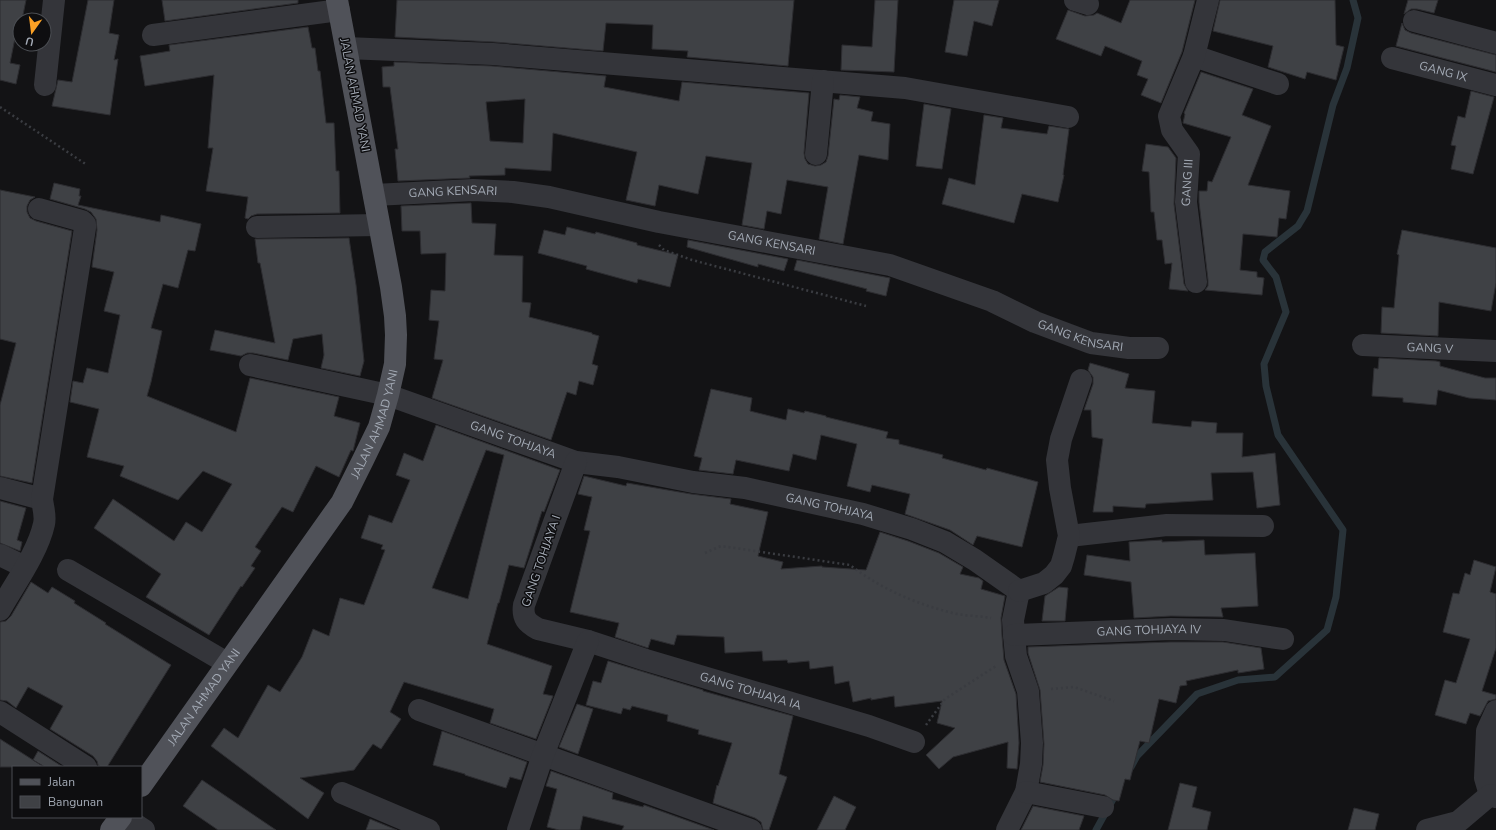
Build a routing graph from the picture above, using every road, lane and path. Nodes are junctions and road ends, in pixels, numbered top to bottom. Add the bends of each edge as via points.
1 (54, 0) edge
2 (1208, 0) edge
3 (338, 5) edge
4 (1414, 21) dead end
5 (153, 35) dead end
6 (1496, 43) edge
7 (346, 48) junction
8 (1194, 56) junction
9 (1392, 58) dead end
10 (823, 81) junction
11 (1278, 84) dead end
12 (44, 85) dead end
13 (1496, 85) edge
14 (0, 107) edge
15 (1068, 117) dead end
16 (816, 154) dead end
17 (87, 165) dead end
18 (374, 195) junction
19 (39, 209) dead end
20 (659, 222) junction
21 (379, 224) junction
22 (257, 227) dead end
23 (1196, 282) dead end
24 (866, 306) dead end
25 (1363, 345) dead end
26 (1158, 348) dead end
27 (1496, 351) edge
28 (250, 365) dead end
29 (1080, 380) dead end
30 (388, 395) junction
31 (576, 462) junction
32 (0, 488) edge
33 (42, 499) junction
34 (1263, 526) dead end
35 (1069, 536) junction
36 (705, 554) dead end
37 (0, 555) edge
38 (25, 567) junction
39 (68, 570) dead end
40 (1019, 590) junction
41 (0, 610) edge
42 (1013, 627) junction
43 (1283, 638) dead end
44 (588, 641) junction
45 (1016, 656) junction
46 (227, 663) junction
47 (1028, 691) junction
48 (1114, 701) dead end
49 (418, 710) dead end
50 (1496, 711) edge
51 (0, 712) edge
52 (914, 742) joint
53 (543, 755) junction
54 (84, 766) edge
55 (142, 785) edge
56 (1026, 792) junction
57 (342, 793) dead end
58 (1493, 796) edge
59 (1103, 807) dead end
60 (121, 818) edge
61 (124, 818) edge
62 (111, 830) edge
63 (144, 830) edge
64 (429, 830) edge
65 (518, 830) edge
66 (751, 830) edge
67 (1007, 830) edge
68 (1427, 830) edge

1 - 12 street
2 - 8 street, GANG III
3 - 5 street
3 - 7 main road, JALAN AHMAD YANI
4 - 6 street
7 - 10 street via 493,54
7 - 18 main road, JALAN AHMAD YANI
8 - 11 street
8 - 23 street, GANG III via 1169,116 1172,130 1190,154 1186,202
9 - 13 street, GANG IX
10 - 15 street via 905,88
10 - 16 street
14 - 17 path
18 - 20 street, GANG KENSARI via 473,190 513,192 549,197
18 - 21 main road, JALAN AHMAD YANI
19 - 33 street via 85,224
20 - 24 path via 656,236 664,250 692,260
20 - 26 street, GANG KENSARI via 890,265 992,301 1035,322 1091,342 1129,348
21 - 22 street
21 - 30 main road, JALAN AHMAD YANI via 396,322 395,364
25 - 27 street, GANG V
28 - 30 street, GANG TOHJAYA
29 - 35 street via 1060,439 1058,460 1060,488
30 - 31 street, GANG TOHJAYA
30 - 46 main road, JALAN AHMAD YANI via 379,427 342,502
31 - 40 street, GANG TOHJAYA via 745,488 863,514 945,542
31 - 44 street, GANG TOHJAYA I via 524,605 523,614 525,620 538,630
32 - 33 street
33 - 38 street via 44,524
34 - 35 street via 1167,525
35 - 40 street via 1061,566 1054,576 1044,583
36 - 42 path via 721,546 850,565 864,576 914,602
37 - 38 street
38 - 41 street
39 - 46 street
40 - 42 street
42 - 43 street, GANG TOHJAYA IV via 1224,630
42 - 45 street
44 - 52 street, GANG TOHJAYA IA
44 - 53 street
45 - 47 street
45 - 52 path via 945,699
46 - 55 main road, JALAN AHMAD YANI
47 - 48 path via 1074,687
47 - 56 street via 1032,743
49 - 53 street
50 - 58 street via 1487,731 1485,778
51 - 54 street
53 - 65 street
53 - 66 street
56 - 59 street
56 - 67 street
57 - 64 street
58 - 68 street via 1458,822
60 - 62 main road
61 - 63 street

